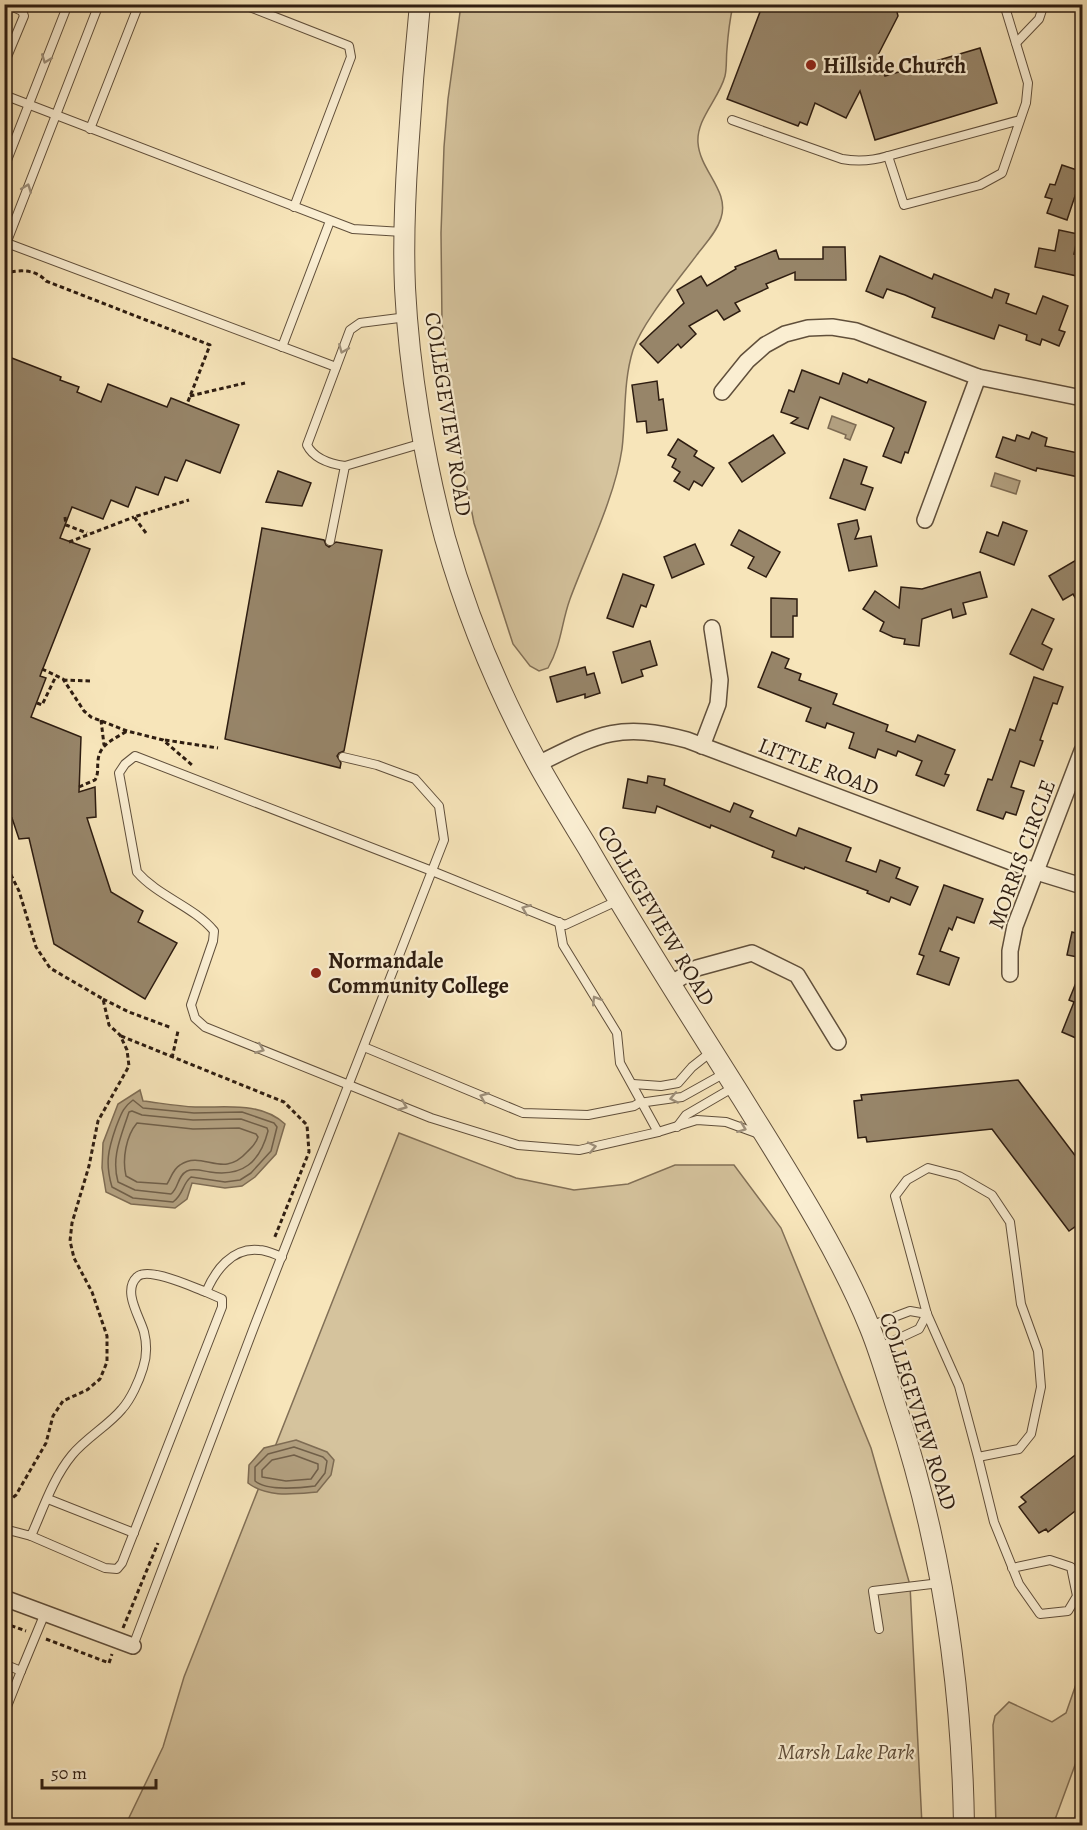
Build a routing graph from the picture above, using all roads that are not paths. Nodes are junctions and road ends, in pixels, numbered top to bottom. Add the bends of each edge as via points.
1 (6, 4) edge
2 (68, 4) edge
3 (99, 4) edge
4 (139, 4) edge
5 (242, 4) edge
6 (420, 4) edge
7 (1004, 4) edge
8 (1044, 4) edge
9 (1016, 44) junction
10 (4, 64) edge
11 (4, 95) edge
12 (29, 105) junction
13 (55, 115) junction
14 (732, 120) dead end
15 (1020, 120) junction
16 (90, 129) junction
17 (888, 156) junction
18 (4, 168) edge
19 (294, 207) junction
20 (330, 221) junction
21 (404, 232) junction
22 (5, 245) edge
23 (408, 317) junction
24 (282, 347) junction
25 (336, 367) junction
26 (978, 377) junction
27 (722, 392) dead end
28 (1083, 398) edge
29 (424, 443) junction
30 (345, 466) junction
31 (925, 520) dead end
32 (330, 541) dead end
33 (712, 628) dead end
34 (702, 746) junction
35 (1083, 751) edge
36 (342, 757) dead end
37 (538, 764) junction
38 (432, 871) junction
39 (1036, 871) junction
40 (1083, 886) edge
41 (618, 901) junction
42 (559, 922) junction
43 (1010, 974) dead end
44 (670, 984) junction
45 (838, 1042) dead end
46 (364, 1047) junction
47 (712, 1051) junction
48 (730, 1079) junction
49 (349, 1084) junction
50 (633, 1084) junction
51 (644, 1103) junction
52 (677, 1127) junction
53 (658, 1132) junction
54 (766, 1137) junction
55 (282, 1257) junction
56 (206, 1292) junction
57 (927, 1314) junction
58 (870, 1326) junction
59 (878, 1348) junction
60 (978, 1458) junction
61 (48, 1499) junction
62 (4, 1533) edge
63 (134, 1533) junction
64 (31, 1536) junction
65 (1012, 1568) junction
66 (942, 1582) junction
67 (4, 1598) edge
68 (45, 1613) junction
69 (879, 1629) dead end
70 (132, 1646) joint
71 (4, 1664) edge
72 (21, 1671) junction
73 (4, 1714) edge
74 (1083, 1810) edge
75 (964, 1826) edge
76 (1077, 1826) edge

1 - 10 lane via 22,11 24,16
2 -> 12 lane
3 - 13 lane
4 - 16 lane
5 - 19 lane via 349,46 351,57
6 - 21 street, COLLEGEVIEW ROAD
7 - 9 lane
8 - 9 lane via 1039,19
9 - 15 lane via 1028,83
11 - 12 lane
12 - 13 lane
12 - 18 lane
13 - 16 lane
22 -> 13 lane
14 - 17 lane via 842,159 859,162
15 - 17 lane
15 - 17 lane via 1002,172 980,185 904,205
16 - 19 lane
19 - 20 lane
20 - 21 lane via 360,231
20 - 24 lane
21 - 23 street, COLLEGEVIEW ROAD
22 - 24 lane
23 -> 25 lane via 360,323 350,330
23 - 29 street, COLLEGEVIEW ROAD
24 - 25 lane
25 - 30 lane via 307,445 320,458
26 - 27 street via 856,331 808,328 785,333 765,345
26 - 28 street
26 - 31 street
29 - 30 lane
29 - 37 street, COLLEGEVIEW ROAD via 445,539 472,616 502,692
30 - 32 lane
33 - 34 street via 720,680 718,704
34 - 37 street, LITTLE ROAD via 659,733 628,730 600,735
34 - 39 street, LITTLE ROAD
35 - 39 street, MORRIS CIRCLE
36 - 38 lane via 415,779 439,806 444,840
37 - 41 street, COLLEGEVIEW ROAD
42 -> 38 lane
38 - 46 lane
38 -> 49 lane via 135,756 119,773 137,872 146,883 207,921 214,930 191,1005 195,1018 205,1027
39 - 40 street, LITTLE ROAD
39 - 43 street, MORRIS CIRCLE via 1015,927
41 - 42 lane via 565,925
41 - 44 street, COLLEGEVIEW ROAD
50 -> 42 lane via 620,1063 617,1033 572,962 561,940
44 - 45 street via 697,968 752,952 797,975
44 - 47 street, COLLEGEVIEW ROAD
46 - 49 lane
51 -> 46 lane via 588,1115 523,1113
47 - 48 street, COLLEGEVIEW ROAD
47 - 50 lane via 678,1083
48 -> 51 lane via 682,1097
48 - 52 lane
48 - 54 street, COLLEGEVIEW ROAD
49 -> 53 lane via 431,1118 518,1145 579,1150
49 - 55 lane
50 - 51 lane
51 - 53 lane
52 - 53 lane
52 -> 54 lane via 697,1120 726,1122
54 - 58 street, COLLEGEVIEW ROAD via 829,1245
55 - 56 lane via 258,1250 242,1252 215,1272
55 - 70 lane
56 - 61 lane via 154,1274 137,1277 132,1284 132,1296 147,1350 143,1368 123,1409 73,1453
56 - 63 lane via 222,1299 222,1307
57 - 58 lane via 910,1311
57 - 59 lane via 919,1329
57 - 60 lane via 959,1386
57 - 60 lane via 895,1196 907,1180 928,1168 959,1176 992,1195 1010,1222 1021,1304 1038,1351 1041,1387 1031,1434 1020,1449
58 - 59 street, COLLEGEVIEW ROAD
59 - 66 street, COLLEGEVIEW ROAD via 906,1435
60 - 65 lane via 994,1522
61 - 63 lane
61 - 64 lane
62 - 64 lane
63 - 64 lane via 117,1569
65 - 65 lane via 1040,1614 1068,1611 1077,1596 1071,1567 1050,1560
66 - 69 lane via 873,1591
66 - 75 street, COLLEGEVIEW ROAD via 956,1673
67 - 68 street
68 - 70 street
68 - 72 lane
71 - 72 lane
72 - 73 lane
74 - 76 lane

